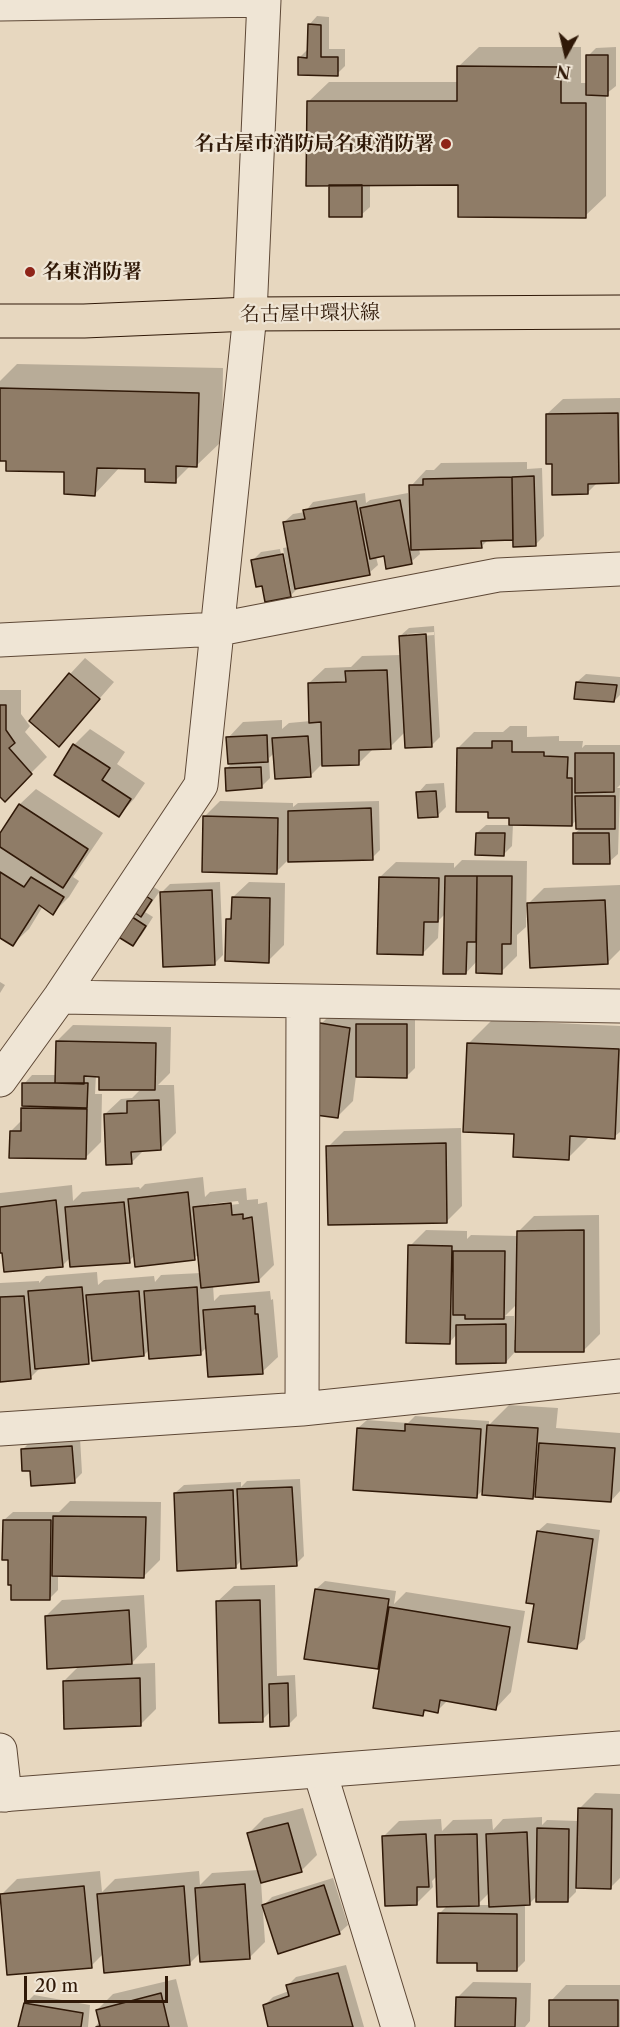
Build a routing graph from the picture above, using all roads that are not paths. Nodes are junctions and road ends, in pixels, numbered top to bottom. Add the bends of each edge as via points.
1 (264, 0) edge
2 (0, 4) edge
3 (620, 312) edge
4 (250, 314) junction
5 (0, 321) edge
6 (620, 569) edge
7 (219, 629) junction
8 (0, 640) edge
9 (60, 997) junction
10 (303, 1001) junction
11 (620, 1006) edge
12 (0, 1080) edge
13 (620, 1376) edge
14 (302, 1409) junction
15 (0, 1429) edge
16 (620, 1748) edge
17 (0, 1750) edge
18 (320, 1772) junction
19 (2, 1795) edge
20 (398, 2027) edge

1 - 2 street
1 - 4 street
3 - 4 main road, 名古屋中環状線
4 - 5 main road, 名古屋中環状線
4 - 7 street
6 - 7 street via 498,575
7 - 8 street
7 - 9 street via 201,785
9 - 10 street
9 - 12 street
10 - 11 street
10 - 14 street
13 - 14 street
14 - 15 street
16 - 18 street
17 - 19 street
18 - 19 street
18 - 20 street

